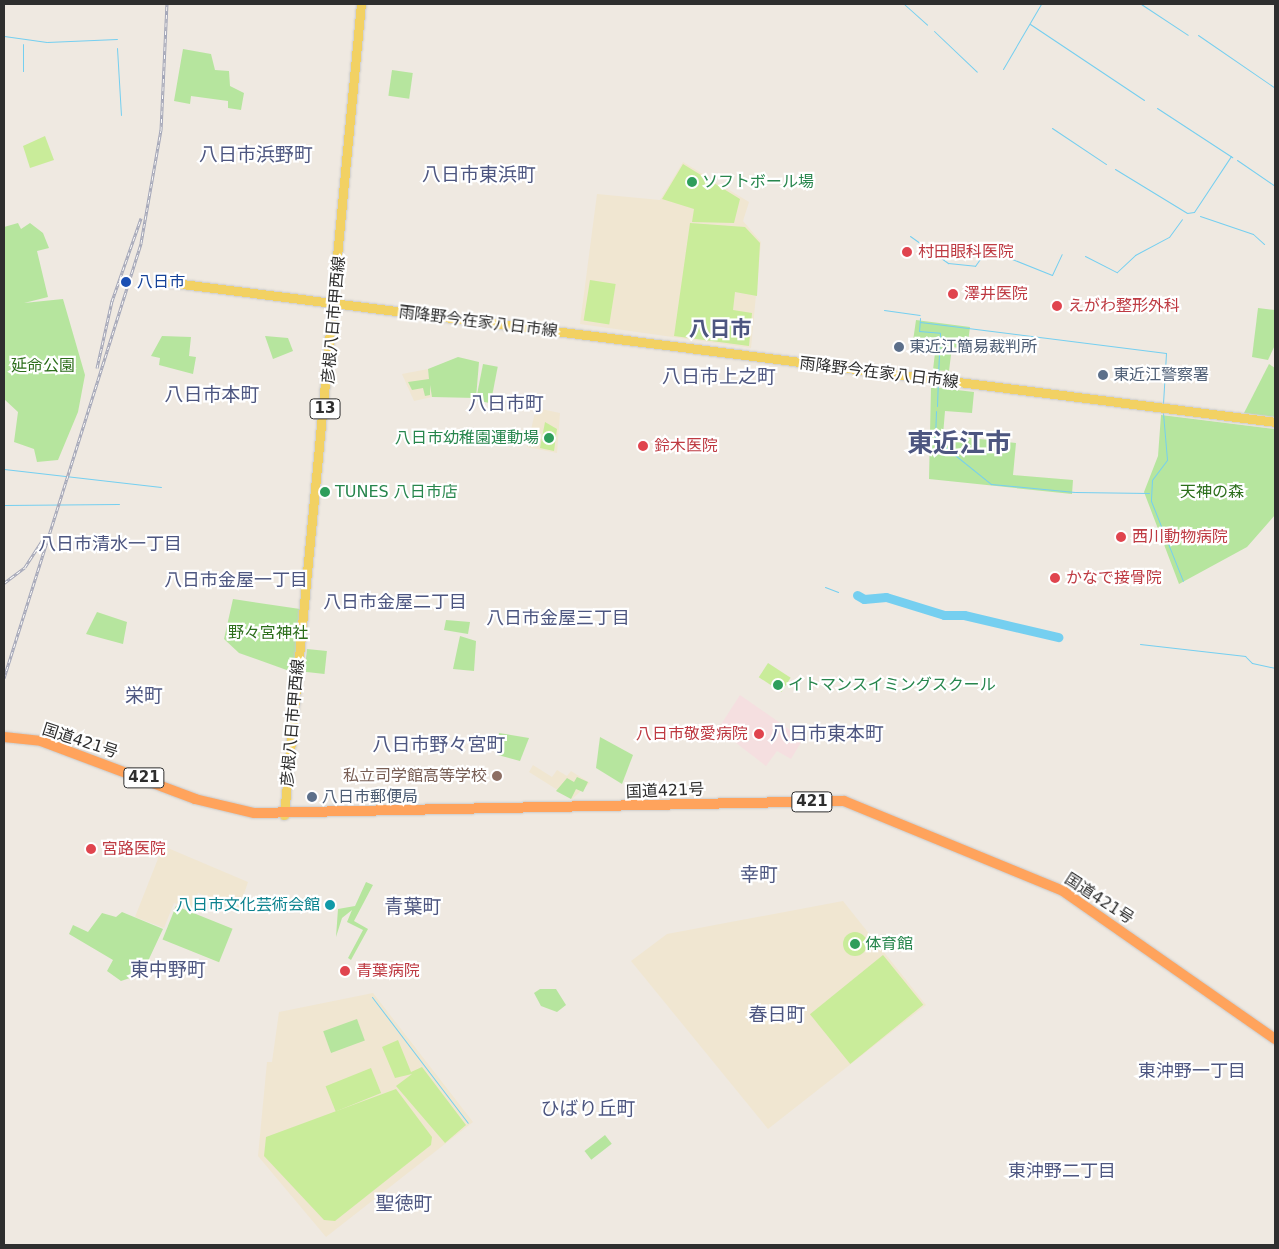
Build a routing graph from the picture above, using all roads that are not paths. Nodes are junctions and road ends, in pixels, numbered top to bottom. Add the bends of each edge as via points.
1 (361, 4) edge
2 (166, 282) dead end
3 (335, 303) junction
4 (1275, 422) edge
5 (4, 737) edge
6 (284, 815) junction
7 (1275, 1039) edge

1 - 3 main road, 彦根八日市甲西線 / 13
2 - 3 main road, 雨降野今在家八日市線
3 - 4 main road, 雨降野今在家八日市線
3 - 6 main road, 彦根八日市甲西線 / 13
5 - 6 highway, 国道421号 / 421 via 41,741 214,805
6 - 7 highway, 国道421号 / 421 via 844,801 1063,891

